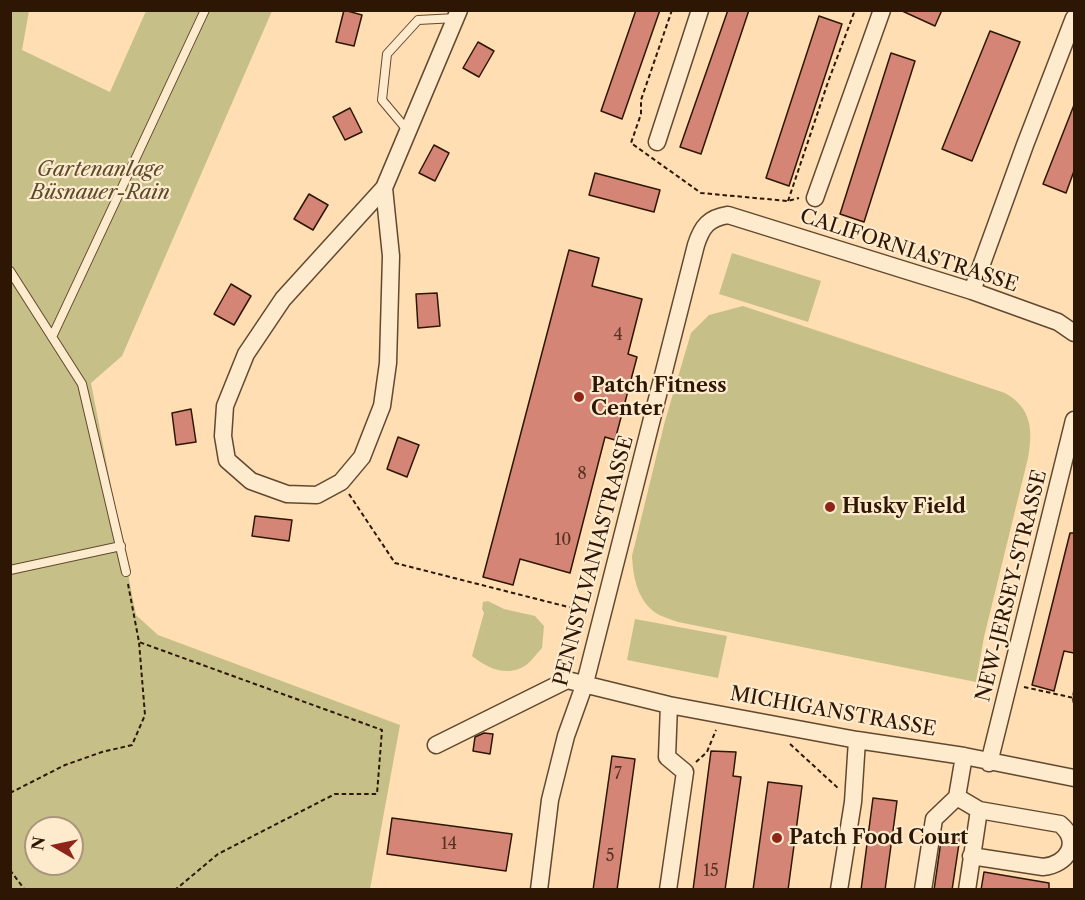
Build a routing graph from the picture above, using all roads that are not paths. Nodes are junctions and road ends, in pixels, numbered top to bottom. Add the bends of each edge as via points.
1 (205, 10) edge
2 (700, 10) edge
3 (882, 10) edge
4 (458, 14) edge
5 (1074, 18) edge
6 (408, 131) junction
7 (657, 142) dead end
8 (384, 188) junction
9 (815, 195) road end
10 (728, 215) joint
11 (10, 272) edge
12 (972, 291) junction
13 (1074, 333) edge
14 (52, 337) junction
15 (1074, 420) edge
16 (120, 546) junction
17 (10, 570) edge
18 (126, 572) road end
19 (585, 683) junction
20 (669, 705) junction
21 (857, 740) junction
22 (436, 745) dead end
23 (964, 756) junction
24 (989, 763) junction
25 (1074, 778) edge
26 (957, 797) junction
27 (979, 810) junction
28 (971, 856) junction
29 (539, 890) edge
30 (668, 890) edge
31 (839, 890) edge
32 (923, 890) edge
33 (967, 890) edge

1 - 14 lane
2 - 7 street
3 - 9 street
4 - 6 street
4 - 6 lane via 418,20 387,54 382,100
5 - 12 street
6 - 8 street
8 - 8 street via 283,299 246,354 225,406 223,436 227,460 251,481 287,494 317,495 340,482 363,458 382,406 388,363 391,256
10 - 12 street, CALIFORNIASTRASSE
10 - 19 street, PENNSYLVANIASTRASSE via 705,224 696,245
11 - 14 lane
12 - 13 street, CALIFORNIASTRASSE via 1058,322
14 - 16 lane via 82,384
15 - 24 street, NEW-JERSEY-STRASSE
16 - 17 lane
16 - 18 lane
19 - 20 street, MICHIGANSTRASSE
19 - 22 street, MICHIGANSTRASSE via 567,680
19 - 29 street, PENNSYLVANIASTRASSE via 566,736 550,800
20 - 21 street, MICHIGANSTRASSE
20 - 30 street via 667,758 685,772
21 - 23 street, MICHIGANSTRASSE
21 - 31 street via 854,802
23 - 24 street, MICHIGANSTRASSE
23 - 26 street
24 - 25 street, MICHIGANSTRASSE
26 - 27 street
26 - 32 street via 934,819
27 - 28 street
27 - 28 street via 1060,824 1071,837 1069,849 1063,860 1042,867
28 - 33 street

